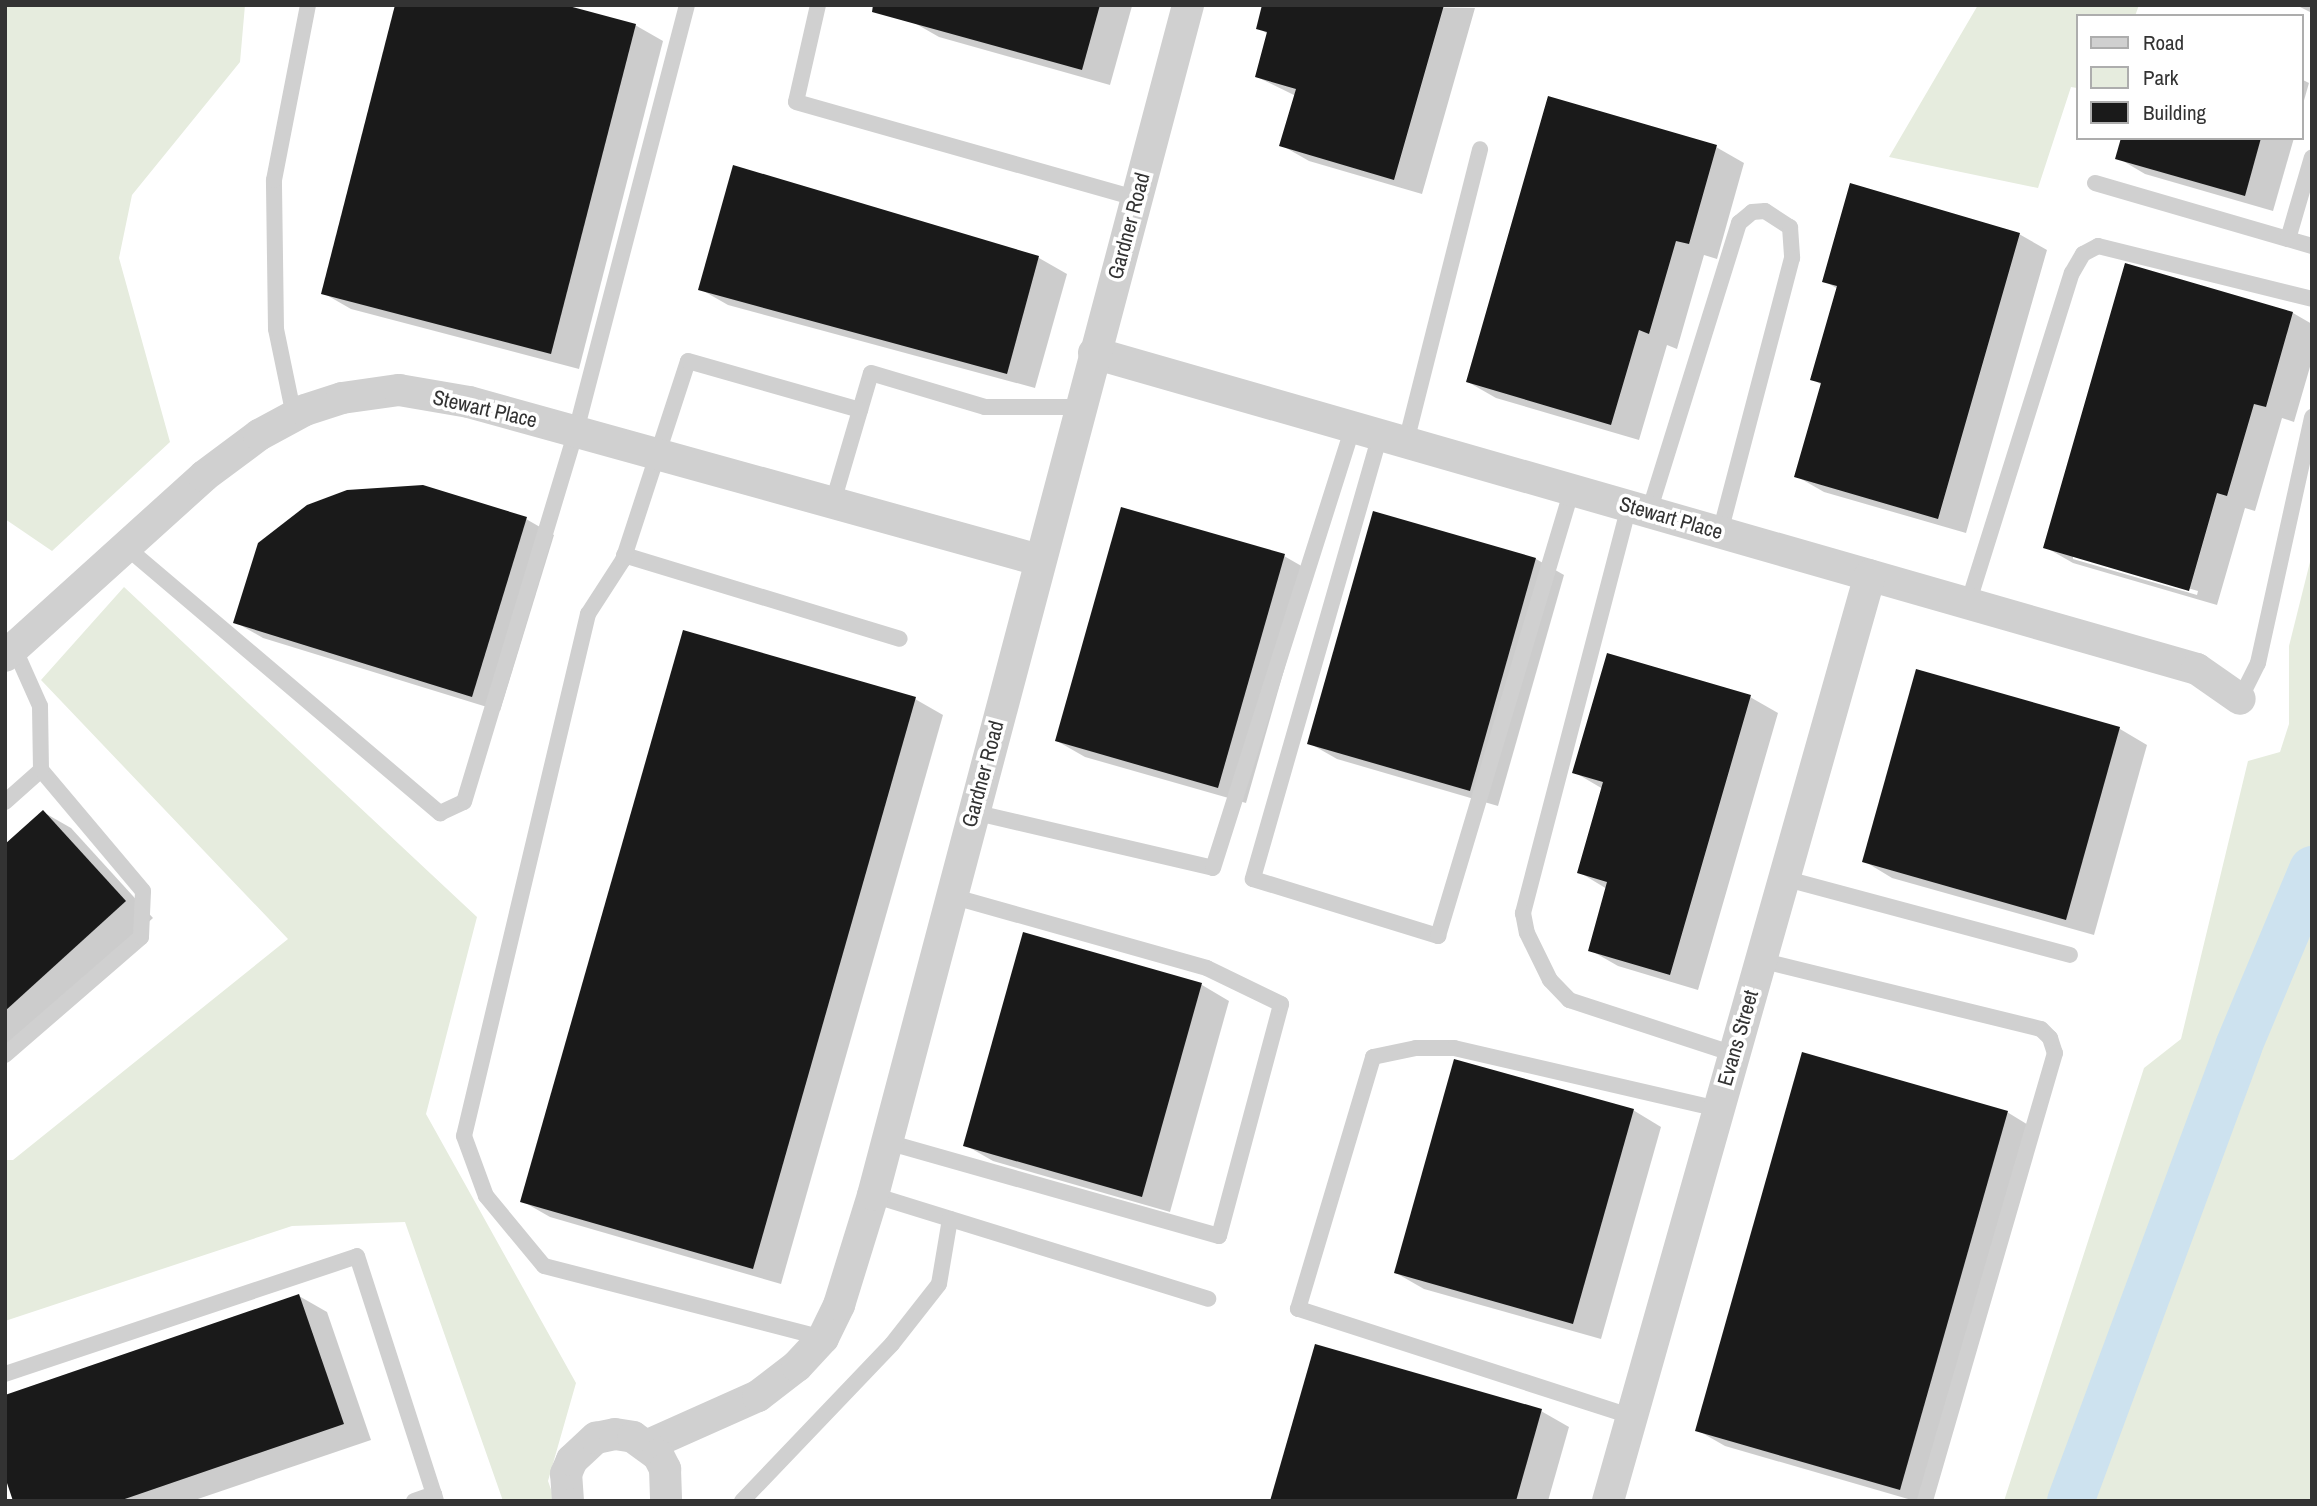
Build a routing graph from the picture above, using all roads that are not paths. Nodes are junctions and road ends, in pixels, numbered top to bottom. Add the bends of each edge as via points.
1 (309, 5) edge
2 (687, 5) edge
3 (818, 5) edge
4 (1188, 5) edge
5 (1480, 149) dead end
6 (2312, 157) edge
7 (2095, 183) dead end
8 (1136, 198) junction
9 (2288, 239) junction
10 (2312, 246) edge
11 (2312, 299) edge
12 (1094, 353) junction
13 (1080, 407) junction
14 (860, 410) junction
15 (295, 416) junction
16 (2312, 417) edge
17 (576, 431) junction
18 (1380, 435) junction
19 (656, 454) junction
20 (1572, 490) junction
21 (833, 502) junction
22 (1639, 509) junction
23 (1720, 532) junction
24 (126, 547) junction
25 (625, 555) junction
26 (1039, 559) junction
27 (1870, 575) junction
28 (1968, 604) junction
29 (900, 639) dead end
30 (9, 646) edge
31 (2240, 699) joint
32 (41, 769) junction
33 (5, 802) edge
34 (973, 812) junction
35 (1783, 878) junction
36 (951, 896) junction
37 (2070, 955) dead end
38 (1760, 960) junction
39 (1734, 1054) junction
40 (5, 1055) edge
41 (1718, 1109) junction
42 (887, 1142) junction
43 (873, 1195) junction
44 (950, 1219) junction
45 (1208, 1298) dead end
46 (823, 1338) junction
47 (5, 1374) edge
48 (1630, 1416) junction
49 (648, 1445) junction
50 (435, 1498) edge
51 (1613, 1500) edge
52 (414, 1501) edge
53 (568, 1501) edge
54 (666, 1501) edge
55 (742, 1501) edge
56 (1925, 1501) edge

1 - 15 lane via 274,180 276,329
2 - 17 lane
3 - 8 lane via 796,102
4 - 8 street, Gardner Road
5 - 18 lane
6 - 9 lane
7 - 9 lane
8 - 12 street, Gardner Road
9 - 10 lane
11 - 28 lane via 2098,246 2083,254 2072,272
12 - 13 street, Gardner Road
12 - 18 street, Stewart Place
13 - 14 lane via 985,407 871,373
13 - 26 street, Gardner Road
14 - 19 lane via 688,360
14 - 21 lane
15 - 17 street, Stewart Place via 342,398 399,390 470,402
15 - 24 street, Stewart Place via 259,435 204,476
16 - 31 lane via 2258,663
17 - 19 street, Stewart Place
17 - 24 lane via 464,802 440,813
18 - 20 street, Stewart Place
18 - 20 lane via 1253,878 1438,936
18 - 34 lane via 1213,867
19 - 21 street, Stewart Place
19 - 25 lane
20 - 22 street, Stewart Place
21 - 26 street, Stewart Place
22 - 23 street, Stewart Place
22 - 23 lane via 1674,431 1739,223 1752,212 1765,211 1790,227 1792,258
22 - 39 lane via 1523,913 1527,933 1550,980 1569,1000
23 - 27 street, Stewart Place
24 - 30 street, Stewart Place
25 - 29 lane
25 - 46 lane via 588,614 464,1136 486,1196 544,1266
26 - 34 street, Gardner Road
27 - 28 street, Stewart Place
27 - 35 street, Evans Street
28 - 31 street, Stewart Place via 2197,669
30 - 32 lane via 40,706
32 - 33 lane
32 - 40 lane via 143,891 141,937
34 - 36 street, Gardner Road
35 - 37 lane
35 - 38 street, Evans Street
36 - 42 street, Gardner Road
36 - 42 lane via 1208,968 1281,1004 1219,1236
38 - 39 street, Evans Street
38 - 56 lane via 2041,1029 2054,1053
39 - 41 street, Evans Street
41 - 48 street, Evans Street
41 - 48 lane via 1454,1048 1416,1048 1373,1057 1298,1309
42 - 43 street, Gardner Road
43 - 44 lane
43 - 46 street, Gardner Road via 839,1305
44 - 45 lane
44 - 55 lane via 939,1284 892,1344
46 - 49 street, Gardner Road via 797,1366 758,1396
47 - 50 lane via 357,1256
48 - 51 street, Evans Street
49 - 53 street via 615,1434 582,1447 566,1474
49 - 54 street via 666,1469
50 - 52 lane

